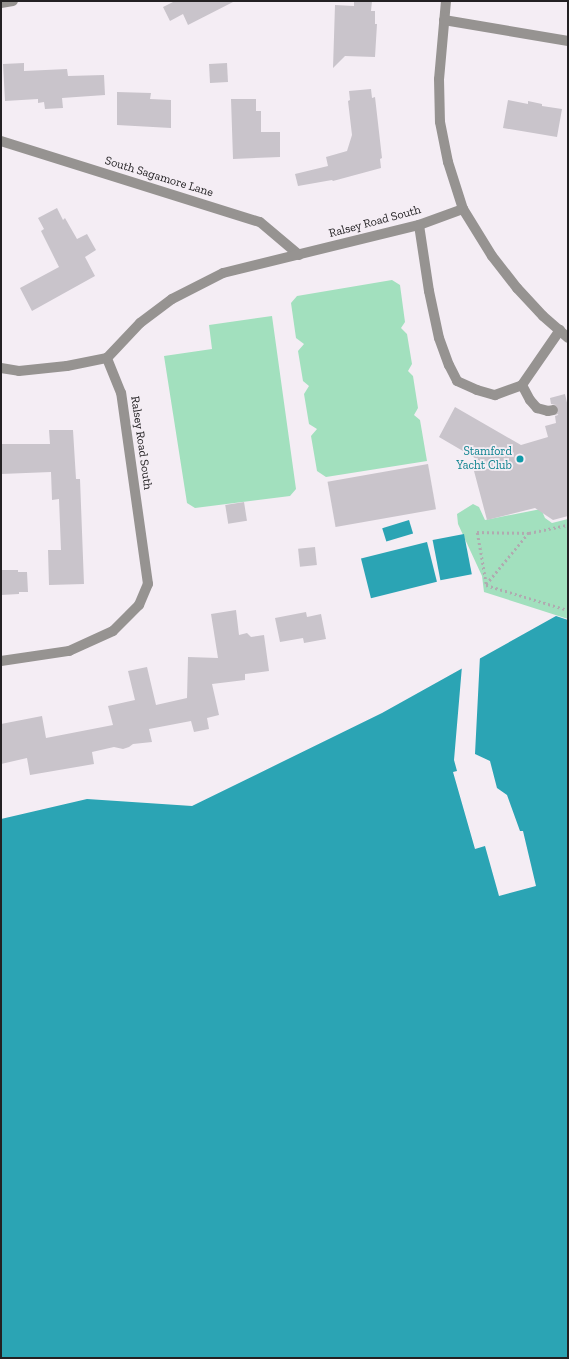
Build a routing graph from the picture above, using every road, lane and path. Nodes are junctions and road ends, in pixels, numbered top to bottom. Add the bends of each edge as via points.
1 (13, 1) edge
2 (446, 1) edge
3 (1, 4) edge
4 (444, 20) junction
5 (568, 41) edge
6 (1, 141) edge
7 (463, 209) junction
8 (419, 225) junction
9 (299, 255) junction
10 (560, 330) junction
11 (568, 338) edge
12 (107, 358) junction
13 (1, 368) edge
14 (522, 385) junction
15 (553, 410) tunnel mouth
16 (568, 525) edge
17 (529, 533) junction
18 (486, 584) junction
19 (568, 610) edge
20 (1, 661) edge

1 - 3 street
2 - 4 street
4 - 5 street
4 - 7 street via 439,79 440,122 448,162
6 - 9 street, South Sagamore Lane via 260,222
7 - 8 street, Ralsey Road South
7 - 10 street via 509,278 543,316
8 - 9 street, Ralsey Road South
8 - 14 street via 439,338 457,381 495,395
9 - 12 street, Ralsey Road South via 223,273 172,299 140,323
10 - 11 street
10 - 14 street
12 - 13 street via 67,366 19,371
12 - 20 street, Ralsey Road South via 121,393 148,584 139,605 113,630 68,651
14 - 15 street via 537,408
16 - 17 path
17 - 18 path
17 - 18 path via 477,532
18 - 19 path

